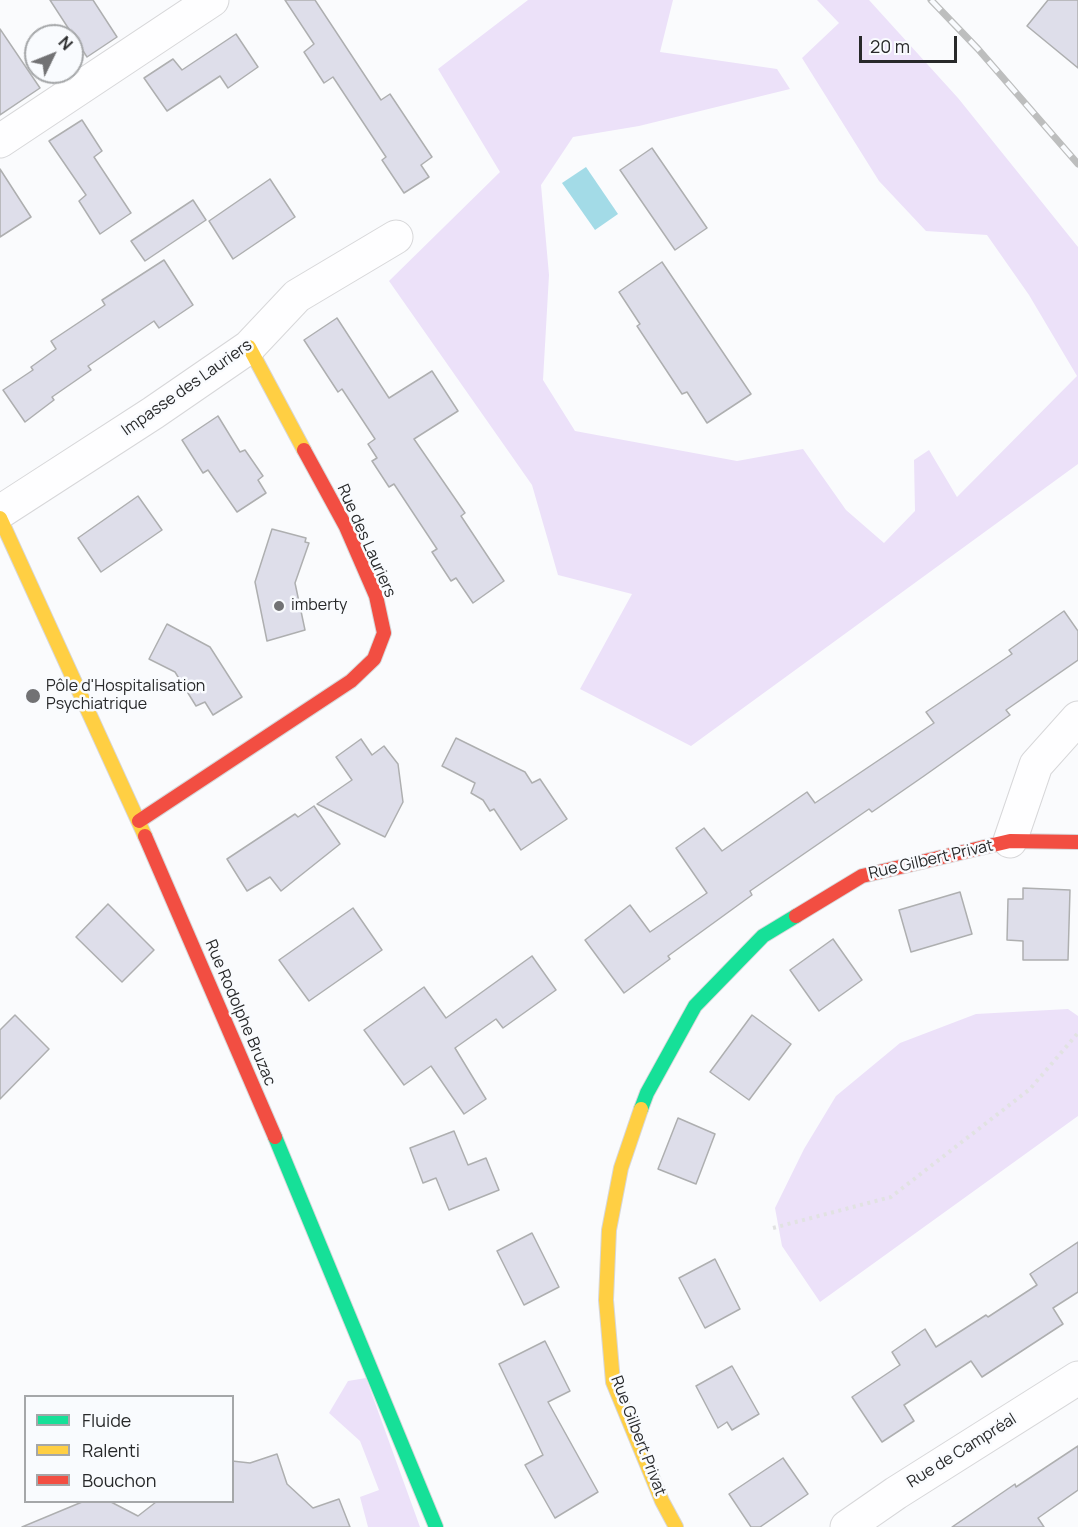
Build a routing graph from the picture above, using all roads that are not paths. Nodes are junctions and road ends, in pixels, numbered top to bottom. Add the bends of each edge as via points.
1 (212, 0) edge
2 (0, 141) edge
3 (396, 237) dead end
4 (249, 347) junction
5 (0, 512) edge
6 (0, 518) edge
7 (1078, 718) edge
8 (139, 821) junction
9 (1010, 841) junction
10 (1078, 842) edge
11 (1078, 1378) edge
12 (436, 1527) edge
13 (676, 1527) edge
14 (847, 1527) edge

1 - 2 street
3 - 4 street, Impasse des Lauriers via 297,296
4 - 5 street, Impasse des Lauriers
4 - 8 street, Rue des Lauriers via 346,527 376,596 384,633 374,659 351,681
6 - 8 street, Rue Rodolphe Bruzac
7 - 9 street, Rue Gilbert Privat via 1036,765
8 - 12 street, Rue Rodolphe Bruzac via 311,1221
9 - 10 street, Rue Gilbert Privat
9 - 13 street, Rue Gilbert Privat via 862,876 763,936 695,1006 647,1093 621,1168 609,1230 606,1300 613,1382
11 - 14 street, Rue de Campréal

